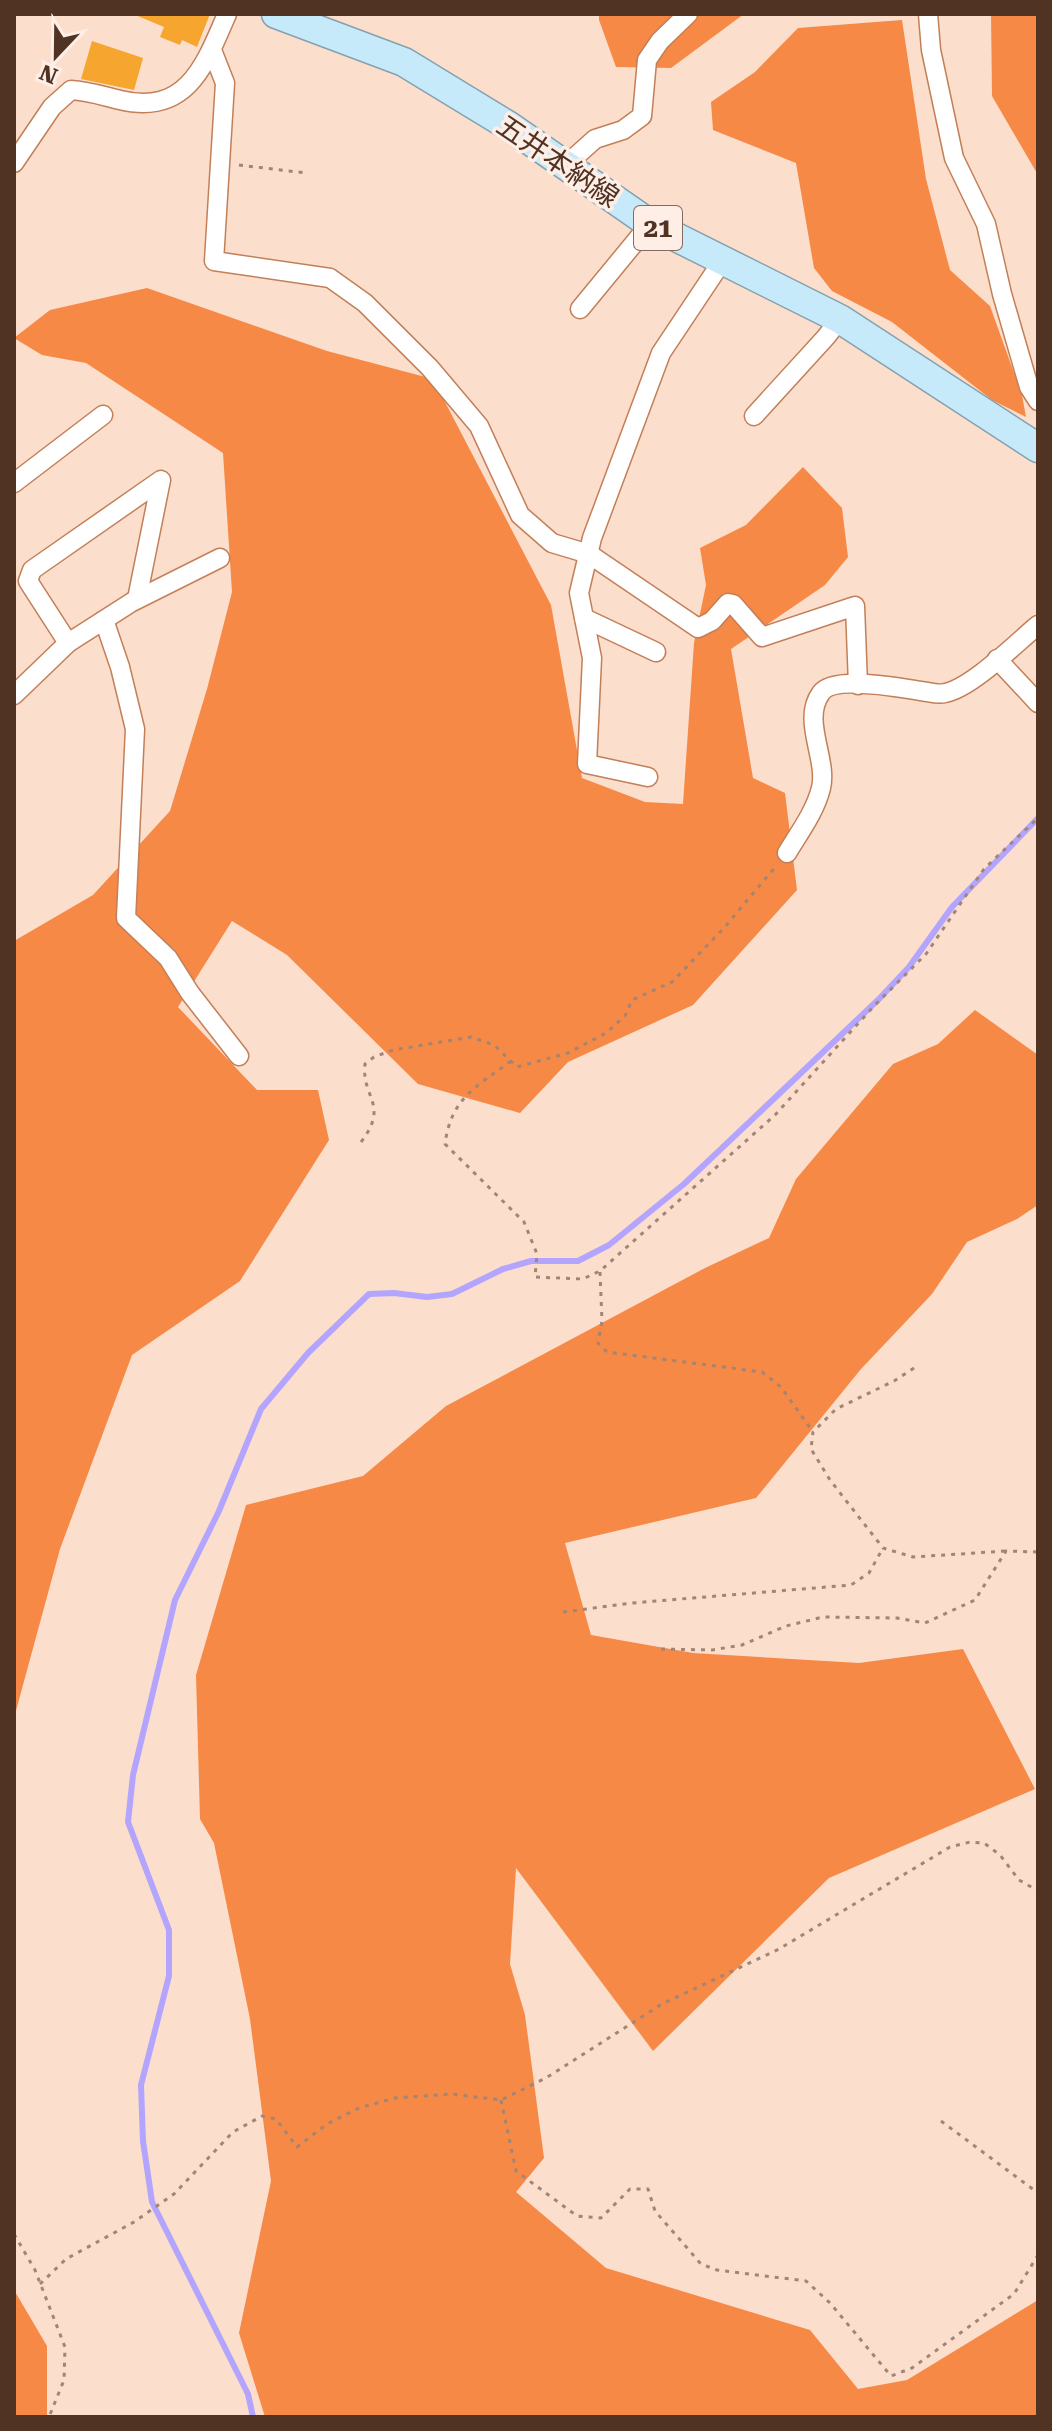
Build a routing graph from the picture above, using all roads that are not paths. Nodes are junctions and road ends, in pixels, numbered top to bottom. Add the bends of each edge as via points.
1 (227, 14) edge
2 (276, 14) edge
3 (688, 14) edge
4 (928, 14) edge
5 (212, 50) junction
6 (20, 141) edge
7 (14, 163) edge
8 (566, 165) junction
9 (650, 224) junction
10 (723, 260) junction
11 (580, 309) dead end
12 (840, 319) junction
13 (1038, 401) edge
14 (103, 415) dead end
15 (754, 416) dead end
16 (1038, 448) edge
17 (14, 483) edge
18 (589, 554) junction
19 (220, 558) dead end
20 (137, 599) junction
21 (584, 618) junction
22 (104, 620) junction
23 (1038, 625) edge
24 (68, 643) junction
25 (656, 652) dead end
26 (997, 659) junction
27 (858, 685) junction
28 (14, 695) edge
29 (1038, 703) edge
30 (648, 777) dead end
31 (787, 853) road end
32 (239, 1056) dead end

1 - 5 street
2 - 8 main road, 五井本納線 / 21 via 404,62
3 - 8 street via 647,60 642,116 623,130 595,139
4 - 13 street via 954,158 986,224 1029,387
5 - 6 street via 182,92 153,104 71,90
5 - 18 street via 225,83 214,261 330,278 365,303 479,426 520,515 552,543
6 - 7 street
8 - 9 main road, 五井本納線 / 21
9 - 10 main road, 五井本納線 / 21
9 - 11 street
10 - 12 main road, 五井本納線 / 21
10 - 18 street via 661,353
12 - 15 street
12 - 16 main road, 五井本納線 / 21
14 - 17 street
18 - 21 street via 579,593
18 - 27 street via 698,628 728,603 762,637 855,606
19 - 20 street
20 - 22 street
20 - 24 street via 161,480 32,570 28,581
21 - 25 street
21 - 30 street via 592,658 587,764
22 - 24 street
22 - 32 street via 135,729 126,918 168,958
23 - 26 street
24 - 28 street
26 - 27 street via 966,685 944,694
26 - 29 street
27 - 31 street via 825,687 819,695 813,714 822,785

